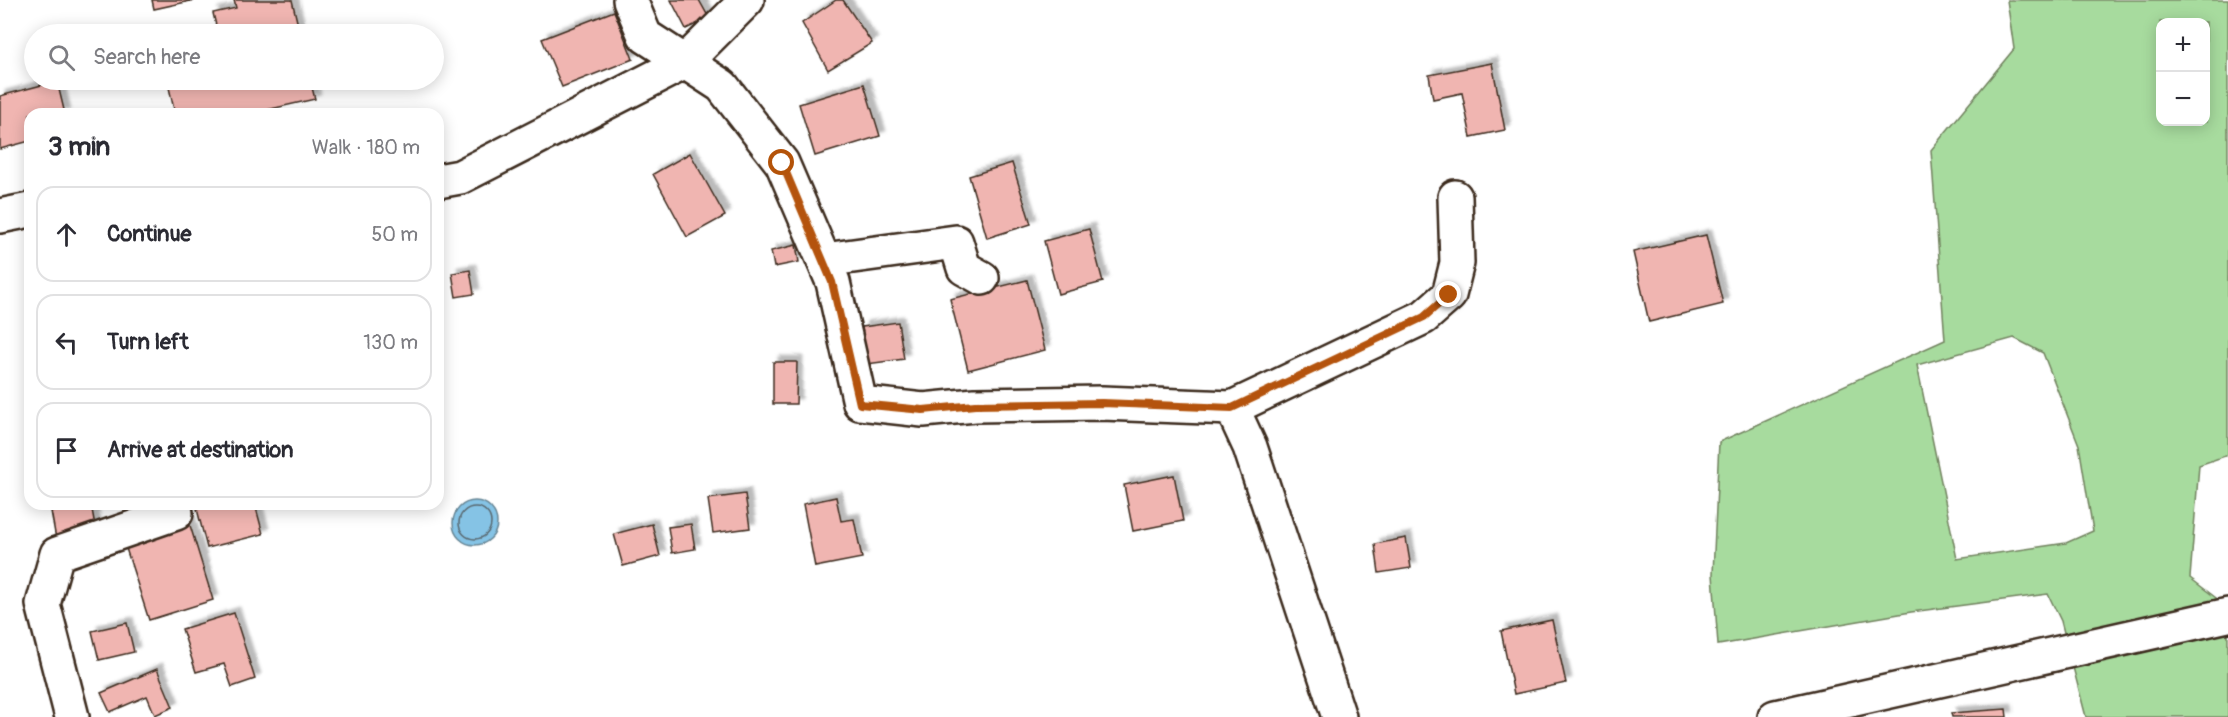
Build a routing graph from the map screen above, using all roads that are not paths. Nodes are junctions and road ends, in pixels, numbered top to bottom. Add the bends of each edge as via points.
1 (630, 0) edge
2 (747, 0) edge
3 (685, 62) junction
4 (444, 180) edge
5 (1455, 197) dead end
6 (24, 211) edge
7 (0, 216) edge
8 (824, 260) junction
9 (982, 278) dead end
10 (1232, 408) junction
11 (176, 513) dead end
12 (2228, 615) edge
13 (72, 717) edge
14 (1339, 717) edge
15 (1775, 717) edge

1 - 3 street via 645,36
2 - 3 street
3 - 4 street via 460,177
3 - 8 street via 722,86 782,163
5 - 10 street via 1457,263 1449,295 1424,317
6 - 7 street
8 - 9 street via 956,242 964,268
8 - 10 street via 860,404 923,410 1102,403
10 - 14 street via 1250,447
11 - 13 street via 57,554 44,604
12 - 15 street

